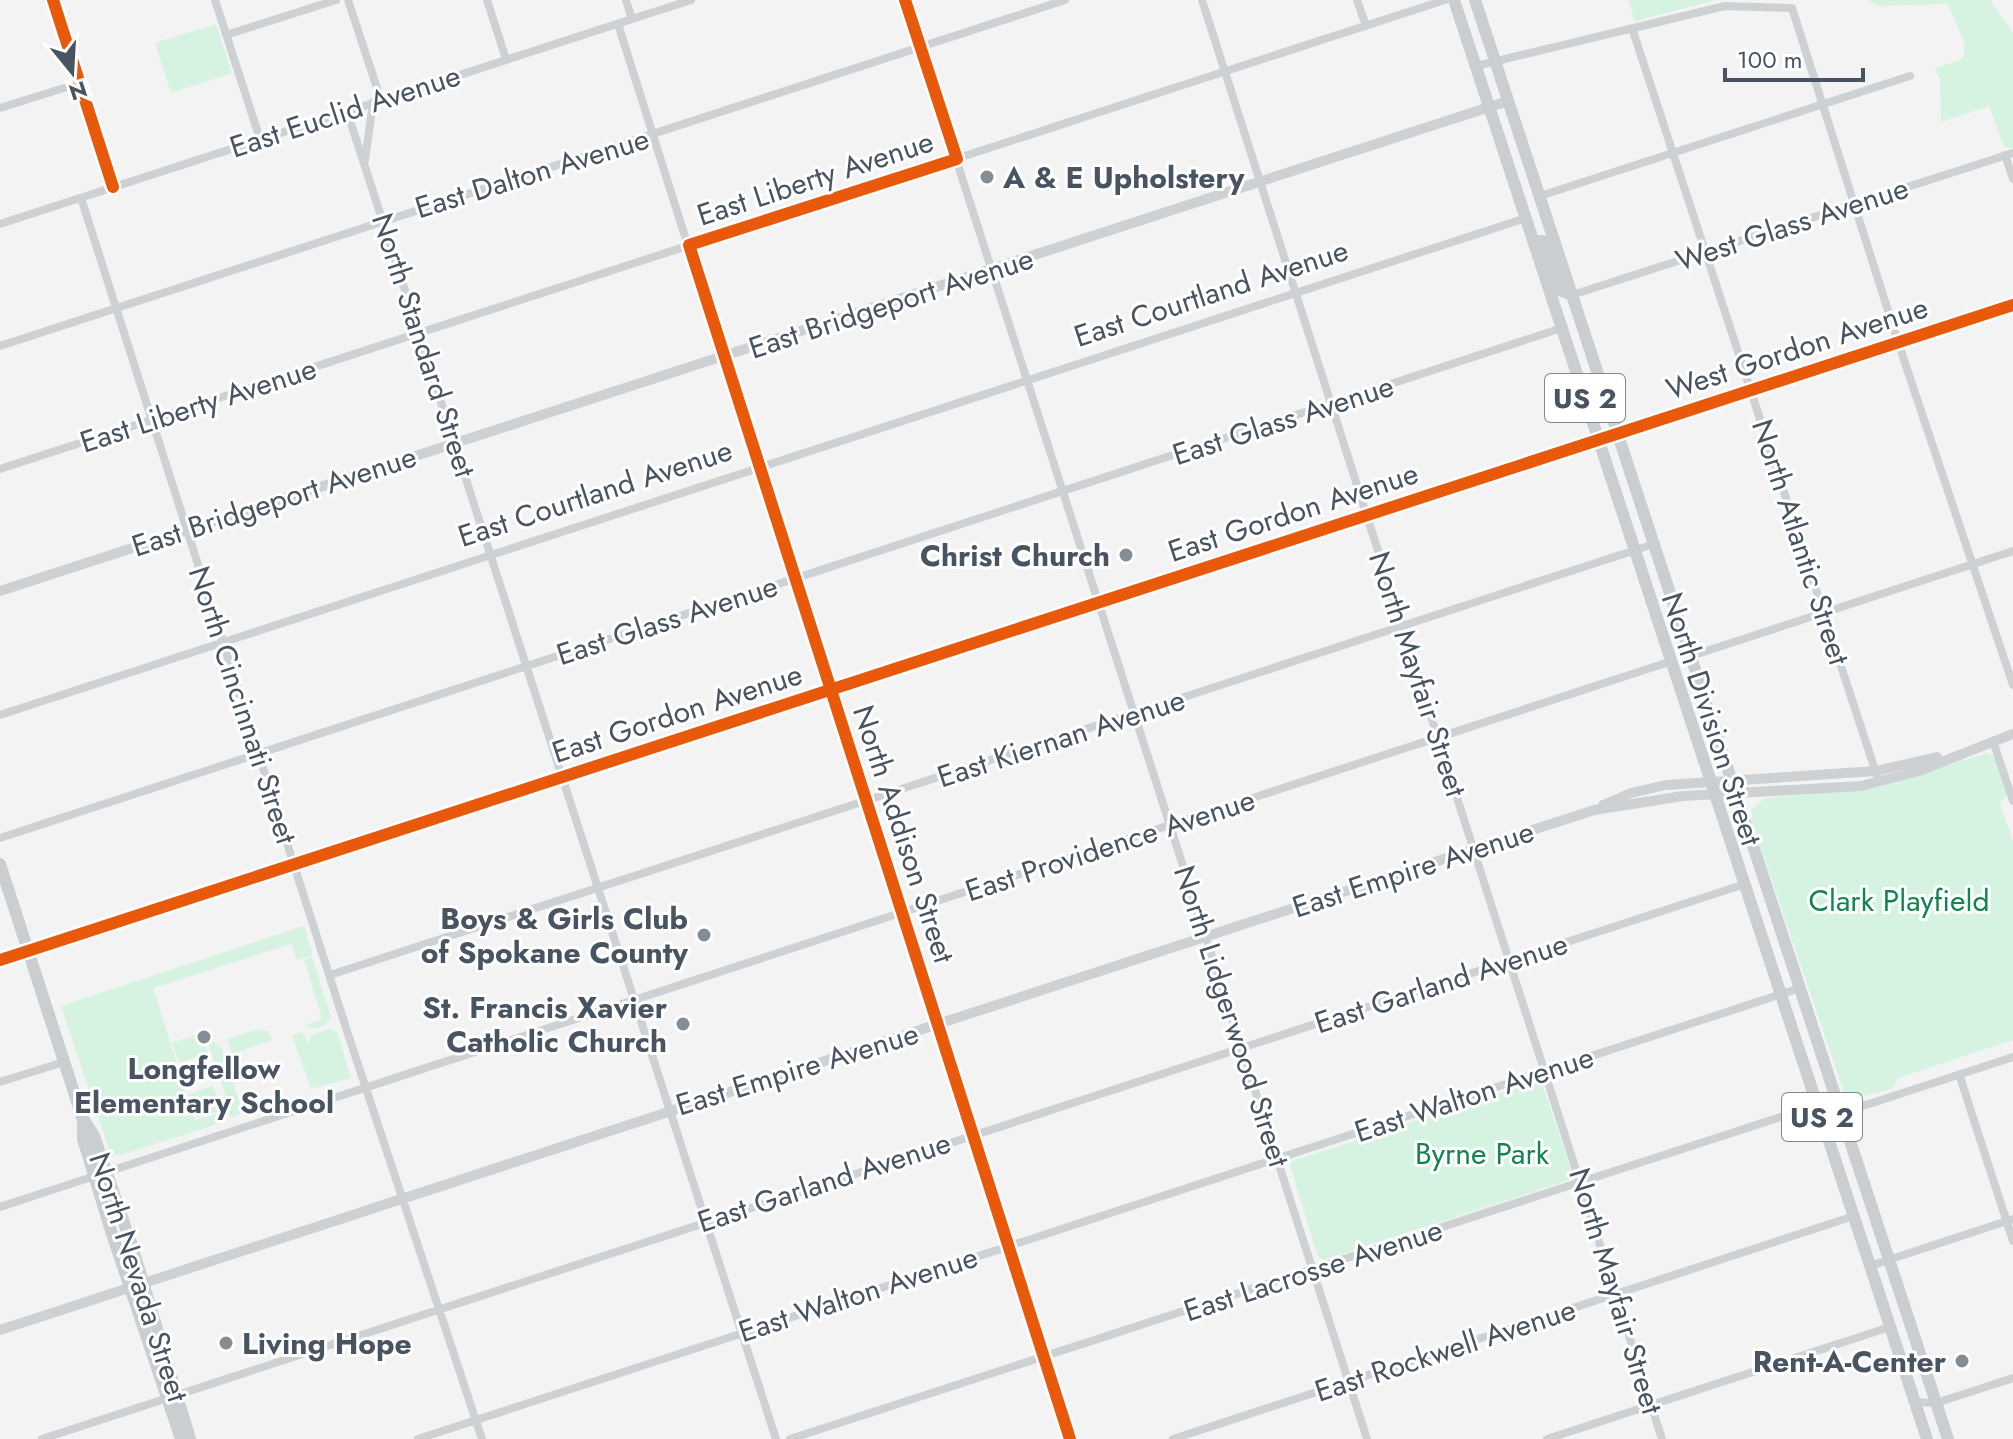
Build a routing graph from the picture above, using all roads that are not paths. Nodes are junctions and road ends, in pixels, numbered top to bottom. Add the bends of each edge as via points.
1 (53, 0) edge
2 (215, 0) edge
3 (336, 0) edge
4 (348, 0) edge
5 (487, 0) edge
6 (626, 0) edge
7 (691, 0) edge
8 (905, 0) edge
9 (1065, 0) edge
10 (1202, 0) edge
11 (1357, 0) edge
12 (1445, 0) edge
13 (1454, 0) edge
14 (1475, 0) edge
15 (632, 19) junction
16 (618, 24) junction
17 (1366, 26) junction
18 (1632, 28) junction
19 (226, 35) junction
20 (920, 48) junction
21 (506, 59) junction
22 (1495, 61) junction
23 (1476, 66) junction
24 (1225, 72) junction
25 (1910, 76) dead end
26 (80, 83) junction
27 (377, 101) junction
28 (1508, 101) junction
29 (1824, 104) junction
30 (1489, 107) junction
31 (0, 108) edge
32 (347, 111) junction
33 (653, 135) junction
34 (260, 139) junction
35 (1673, 153) junction
36 (2009, 154) edge
37 (957, 159) junction
38 (364, 165) junction
39 (2013, 179) edge
40 (1260, 182) junction
41 (113, 187) junction
42 (1540, 196) junction
43 (81, 198) junction
44 (1855, 204) junction
45 (1526, 218) junction
46 (384, 219) junction
47 (0, 224) edge
48 (1534, 241) junction
49 (689, 245) junction
50 (1705, 252) junction
51 (992, 270) junction
52 (1296, 293) junction
53 (1572, 295) junction
54 (2013, 305) edge
55 (117, 307) junction
56 (1562, 328) junction
57 (420, 332) junction
58 (1898, 342) junction
59 (0, 346) edge
60 (723, 357) junction
61 (1596, 371) junction
62 (1027, 380) junction
63 (1750, 390) junction
64 (1332, 404) junction
65 (153, 420) junction
66 (1617, 434) junction
67 (1598, 440) junction
68 (455, 442) junction
69 (760, 468) junction
70 (0, 469) edge
71 (1063, 493) junction
72 (1367, 516) junction
73 (187, 530) junction
74 (1654, 544) junction
75 (1636, 551) junction
76 (2013, 551) edge
77 (491, 553) junction
78 (1973, 564) junction
79 (795, 579) junction
80 (0, 591) edge
81 (1099, 603) junction
82 (1824, 613) junction
83 (1403, 626) junction
84 (223, 641) junction
85 (1691, 656) junction
86 (1672, 661) junction
87 (527, 665) junction
88 (2013, 685) edge
89 (831, 691) junction
90 (1135, 714) junction
91 (0, 715) edge
92 (2013, 734) edge
93 (1438, 738) junction
94 (1993, 741) junction
95 (258, 752) junction
96 (562, 777) junction
97 (1878, 777) junction
98 (1732, 781) junction
99 (1712, 782) junction
100 (1716, 795) junction
101 (1736, 795) junction
102 (2013, 801) edge
103 (867, 802) junction
104 (1594, 810) junction
105 (1171, 826) junction
106 (0, 838) edge
107 (1475, 849) junction
108 (0, 864) edge
109 (295, 864) junction
110 (1745, 884) junction
111 (598, 887) junction
112 (902, 912) junction
113 (1206, 937) junction
114 (28, 951) junction
115 (0, 960) edge
116 (1510, 961) junction
117 (330, 975) junction
118 (1800, 988) junction
119 (1782, 994) junction
120 (633, 999) junction
121 (938, 1024) junction
122 (1242, 1048) junction
123 (2013, 1057) edge
124 (64, 1062) junction
125 (1546, 1071) junction
126 (1959, 1074) junction
127 (0, 1082) edge
128 (367, 1087) junction
129 (1836, 1099) junction
130 (1818, 1104) junction
131 (669, 1109) junction
132 (1841, 1112) junction
133 (1823, 1119) junction
134 (973, 1134) junction
135 (1277, 1158) junction
136 (101, 1174) junction
137 (1582, 1182) junction
138 (404, 1199) junction
139 (0, 1207) edge
140 (1854, 1216) junction
141 (706, 1220) junction
142 (2010, 1220) edge
143 (2013, 1241) edge
144 (1009, 1245) junction
145 (1889, 1260) junction
146 (1870, 1266) junction
147 (1313, 1270) junction
148 (144, 1284) junction
149 (129, 1288) junction
150 (1617, 1293) junction
151 (439, 1308) junction
152 (1890, 1327) junction
153 (0, 1330) edge
154 (742, 1332) junction
155 (1044, 1358) junction
156 (2013, 1378) edge
157 (1349, 1382) junction
158 (172, 1396) junction
159 (1914, 1402) junction
160 (1936, 1403) junction
161 (1652, 1405) junction
162 (476, 1421) junction
163 (1947, 1436) edge
164 (42, 1439) edge
165 (181, 1439) edge
166 (190, 1439) edge
167 (418, 1439) edge
168 (482, 1439) edge
169 (776, 1439) edge
170 (790, 1439) edge
171 (1070, 1439) edge
172 (1173, 1439) edge
173 (1367, 1439) edge
174 (1547, 1439) edge
175 (1662, 1439) edge
176 (1925, 1439) edge

1 - 26 street
2 - 19 street
3 - 19 street
4 - 27 street, North Standard Street
5 - 21 street
6 - 15 street
7 - 15 street, East Euclid Avenue
8 - 20 street, North Lidgerwood Street
9 - 20 street, East Dalton Avenue
10 - 24 street, North Mayfair Street
11 - 17 street
12 - 17 street, East Liberty Avenue
13 - 23 main road, North Division Street / US 2
14 - 22 main road, North Division Street / US 2
15 - 16 street, East Euclid Avenue
16 - 21 street, East Euclid Avenue
16 - 33 street, North Addison Street
17 - 24 street, East Liberty Avenue
18 - 22 street
18 - 29 street via 1725,6 1792,8
18 - 35 street, North Atlantic Street
19 - 34 street
20 - 33 street, East Dalton Avenue
20 - 37 street, North Lidgerwood Street
21 - 27 street, East Euclid Avenue
22 - 23 street
22 - 28 main road, North Division Street / US 2
23 - 30 main road, North Division Street / US 2
24 - 37 street, East Liberty Avenue
24 - 40 street, North Mayfair Street
25 - 29 street
26 - 31 street
26 - 41 street
27 - 32 street, East Euclid Avenue
27 - 38 street, North Standard Street
28 - 30 street, East Bridgeport Avenue
28 - 42 main road, North Division Street / US 2
29 - 35 street
29 - 44 street
30 - 40 street, East Bridgeport Avenue
30 - 45 main road, North Division Street / US 2
32 - 34 street, East Euclid Avenue
32 - 38 street, North Standard Street
33 - 46 street, East Dalton Avenue
33 - 49 street, North Addison Street
34 - 41 street, East Euclid Avenue
35 - 42 street
35 - 50 street, North Atlantic Street
36 - 39 street
36 - 44 street, West Glass Avenue
37 - 49 street, East Liberty Avenue
37 - 51 street, North Lidgerwood Street
38 - 46 street, North Standard Street
40 - 51 street, East Bridgeport Avenue
40 - 52 street, North Mayfair Street
41 - 43 street, East Euclid Avenue
42 - 53 main road, North Division Street / US 2
43 - 47 street, East Euclid Avenue
43 - 55 street, North Cincinnati Street
44 - 50 street, West Glass Avenue
44 - 58 street
45 - 48 main road, North Division Street / US 2
45 - 52 street, East Courtland Avenue
46 - 55 street, East Dalton Avenue
46 - 57 street, North Standard Street
48 - 53 main road via 1543,241 1560,290
48 - 56 main road, North Division Street / US 2
49 - 57 street, East Liberty Avenue
49 - 60 street, North Addison Street
50 - 53 street, West Glass Avenue
50 - 63 street, North Atlantic Street
51 - 60 street, East Bridgeport Avenue
51 - 62 street, North Lidgerwood Street
52 - 62 street, East Courtland Avenue
52 - 64 street, North Mayfair Street
53 - 61 main road, North Division Street / US 2
54 - 58 street, West Gordon Avenue
55 - 59 street, East Dalton Avenue
55 - 65 street, North Cincinnati Street
56 - 61 main road via 1574,329 1586,364
56 - 64 street, East Glass Avenue
56 - 67 main road, North Division Street / US 2
57 - 65 street, East Liberty Avenue
57 - 68 street, North Standard Street
58 - 63 street, West Gordon Avenue
58 - 78 street
60 - 68 street, East Bridgeport Avenue
60 - 69 street, North Addison Street
61 - 66 main road, North Division Street / US 2
62 - 69 street, East Courtland Avenue
62 - 71 street, North Lidgerwood Street
63 - 66 street, West Gordon Avenue
63 - 82 street, North Atlantic Street
64 - 71 street, East Glass Avenue
64 - 72 street, North Mayfair Street
65 - 70 street, East Liberty Avenue
65 - 73 street, North Cincinnati Street
66 - 67 street, West Gordon Avenue
66 - 74 main road, North Division Street / US 2
67 - 72 street, East Gordon Avenue
67 - 75 main road, North Division Street / US 2
68 - 73 street, East Bridgeport Avenue
68 - 77 street, North Standard Street
69 - 77 street, East Courtland Avenue
69 - 79 street, North Addison Street
71 - 79 street, East Glass Avenue
71 - 81 street, North Lidgerwood Street
72 - 81 street, East Gordon Avenue
72 - 83 street, North Mayfair Street
73 - 80 street, East Bridgeport Avenue
73 - 84 street, North Cincinnati Street
74 - 75 street, East Kiernan Avenue
74 - 85 main road, North Division Street / US 2
75 - 83 street, East Kiernan Avenue
75 - 86 main road, North Division Street / US 2
76 - 78 street
77 - 84 street, East Courtland Avenue
77 - 87 street, North Standard Street
78 - 82 street
78 - 88 street
79 - 87 street, East Glass Avenue
79 - 89 street, North Addison Street
81 - 89 street, East Gordon Avenue
81 - 90 street, North Lidgerwood Street
82 - 85 street
82 - 97 street, North Atlantic Street
83 - 90 street, East Kiernan Avenue
83 - 93 street, North Mayfair Street
84 - 91 street, East Courtland Avenue
84 - 95 street, North Cincinnati Street
85 - 98 main road, North Division Street / US 2
86 - 93 street, East Providence Avenue
86 - 99 main road, North Division Street / US 2
87 - 95 street, East Glass Avenue
87 - 96 street, North Standard Street
89 - 96 street, East Gordon Avenue
89 - 103 street, North Addison Street
90 - 103 street, East Kiernan Avenue
90 - 105 street, North Lidgerwood Street
92 - 94 street
93 - 105 street, East Providence Avenue
93 - 107 street, North Mayfair Street
94 - 97 street
94 - 102 street
95 - 106 street, East Glass Avenue
95 - 109 street, North Cincinnati Street
96 - 109 street, East Gordon Avenue
96 - 111 street, North Standard Street
97 - 98 street, East Empire Avenue
97 - 101 street, East Empire Avenue
98 - 99 street, East Empire Avenue
98 - 101 main road, North Division Street / US 2
99 - 100 main road, North Division Street / US 2
99 - 104 street, East Empire Avenue via 1650,788
100 - 101 street, East Empire Avenue
100 - 104 street, East Empire Avenue
100 - 110 main road, North Division Street / US 2
101 - 118 main road, North Division Street / US 2
103 - 111 street, East Kiernan Avenue
103 - 112 street, North Addison Street
104 - 107 street, East Empire Avenue
105 - 112 street, East Providence Avenue
105 - 113 street, North Lidgerwood Street
107 - 113 street, East Empire Avenue
107 - 116 street, North Mayfair Street
108 - 114 main road, North Nevada Street
109 - 114 street, East Gordon Avenue
109 - 117 street, North Cincinnati Street
110 - 116 street, East Garland Avenue
110 - 119 main road, North Division Street / US 2
111 - 117 street, East Kiernan Avenue
111 - 120 street, North Standard Street
112 - 120 street, East Providence Avenue
112 - 121 street, North Addison Street
113 - 121 street, East Empire Avenue
113 - 122 street, North Lidgerwood Street
114 - 115 street, East Gordon Avenue
114 - 124 main road, North Nevada Street
116 - 122 street, East Garland Avenue
116 - 125 street, North Mayfair Street
117 - 128 street, North Cincinnati Street
118 - 119 street, East Walton Avenue
118 - 129 main road, North Division Street / US 2
119 - 125 street, East Walton Avenue
119 - 130 main road, North Division Street / US 2
120 - 128 street, East Providence Avenue
120 - 131 street, North Standard Street
121 - 131 street, East Empire Avenue
121 - 134 street, North Addison Street
122 - 134 street, East Garland Avenue
122 - 135 street, North Lidgerwood Street
123 - 126 street
124 - 127 street
124 - 136 main road, North Nevada Street via 82,1117 83,1139
125 - 135 street, East Walton Avenue
125 - 137 street, North Mayfair Street
126 - 132 street
126 - 142 street
128 - 136 street, East Providence Avenue
128 - 138 street, North Cincinnati Street
129 - 130 street, East Lacrosse Avenue
129 - 132 main road, North Division Street / US 2
130 - 133 main road, North Division Street / US 2
130 - 137 street, East Lacrosse Avenue
131 - 138 street, East Empire Avenue
131 - 141 street, North Standard Street
132 - 133 street
132 - 145 main road, North Division Street / US 2
133 - 140 main road, North Division Street / US 2
134 - 141 street, East Garland Avenue
134 - 144 street, North Addison Street
135 - 144 street, East Walton Avenue
135 - 147 street, North Lidgerwood Street
136 - 139 street, East Providence Avenue
136 - 148 main road, North Nevada Street
136 - 149 main road, North Nevada Street
137 - 147 street, East Lacrosse Avenue
137 - 150 street, North Mayfair Street
138 - 148 street, East Empire Avenue
138 - 151 street, North Cincinnati Street
140 - 146 main road, North Division Street / US 2
140 - 150 street, East Rockwell Avenue
141 - 151 street, East Garland Avenue
141 - 154 street, North Standard Street
142 - 143 street
142 - 145 street
144 - 154 street, East Walton Avenue
144 - 155 street, North Addison Street
145 - 146 street
145 - 160 main road, North Division Street / US 2
146 - 152 main road, North Division Street / US 2
147 - 155 street, East Lacrosse Avenue
147 - 157 street, North Lidgerwood Street
148 - 149 street, East Empire Avenue
148 - 158 main road, North Nevada Street
149 - 153 street, East Empire Avenue
149 - 158 main road, North Nevada Street
150 - 157 street, East Rockwell Avenue
150 - 161 street, North Mayfair Street
151 - 158 street, East Garland Avenue
151 - 162 street, North Cincinnati Street
152 - 159 main road, North Division Street / US 2
152 - 161 street
154 - 162 street, East Walton Avenue
154 - 169 street, North Standard Street
155 - 170 street, East Lacrosse Avenue
155 - 171 street, North Addison Street
156 - 160 street
157 - 172 street, East Rockwell Avenue
157 - 173 street, North Lidgerwood Street
158 - 164 street, East Garland Avenue
158 - 165 main road, North Nevada Street
158 - 166 main road, North Nevada Street
159 - 160 street
159 - 176 main road, North Division Street / US 2
160 - 163 main road, North Division Street / US 2
161 - 174 street
161 - 175 street, North Mayfair Street
162 - 167 street, East Walton Avenue
162 - 168 street, North Cincinnati Street
163 - 176 street

